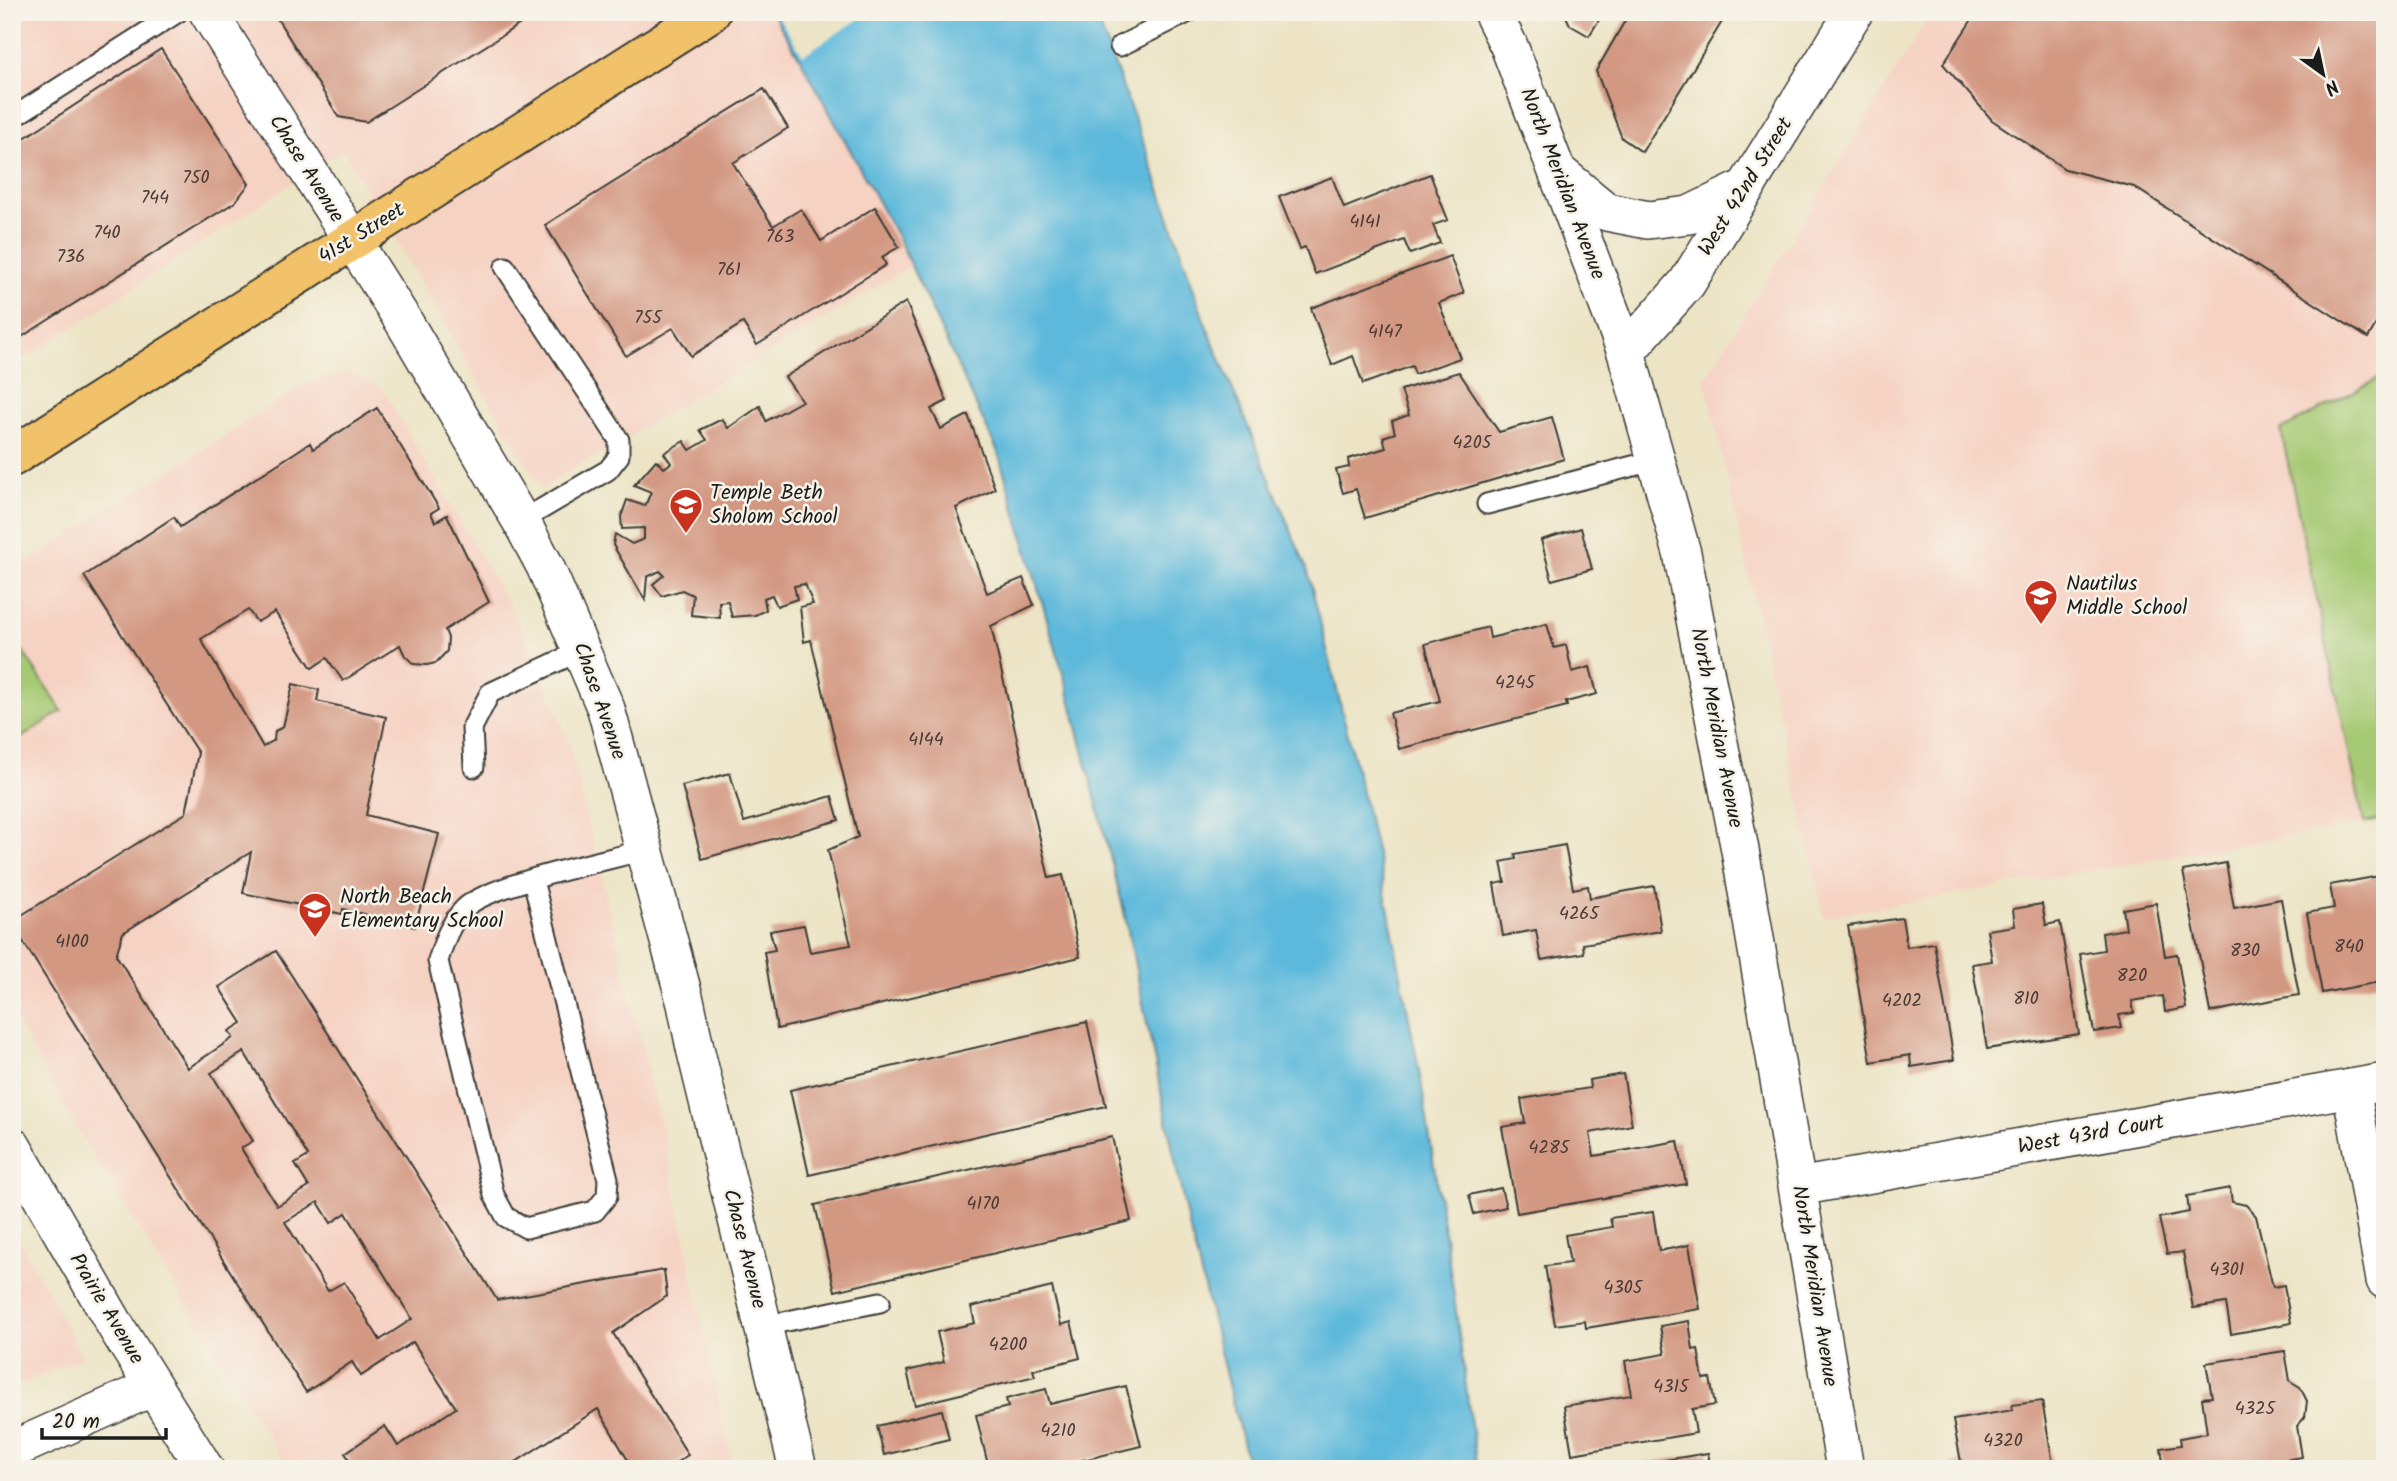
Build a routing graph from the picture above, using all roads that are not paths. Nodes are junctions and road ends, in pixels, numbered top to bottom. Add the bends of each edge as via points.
1 (178, 12) edge
2 (208, 12) edge
3 (711, 12) edge
4 (1189, 12) edge
5 (1492, 12) edge
6 (1854, 12) edge
7 (1120, 46) dead end
8 (12, 118) edge
9 (1556, 171) junction
10 (1747, 187) junction
11 (352, 240) junction
12 (505, 267) dead end
13 (1626, 352) junction
14 (12, 457) edge
15 (1656, 460) junction
16 (1487, 504) dead end
17 (521, 521) junction
18 (582, 650) junction
19 (474, 767) dead end
20 (644, 850) junction
21 (533, 880) junction
22 (2368, 1085) edge
23 (12, 1146) edge
24 (1798, 1187) junction
25 (2385, 1280) edge
26 (880, 1303) dead end
27 (763, 1326) junction
28 (153, 1387) junction
29 (12, 1450) edge
30 (205, 1469) edge
31 (798, 1469) edge
32 (1845, 1469) edge

1 - 8 lane
2 - 11 street, Chase Avenue
3 - 11 main road, 41st Street
4 - 7 lane
5 - 9 street, North Meridian Avenue
6 - 10 street, West 42nd Street
9 - 10 street via 1607,212 1647,220 1689,215
9 - 13 street, North Meridian Avenue
10 - 13 street, West 42nd Street via 1687,283
11 - 14 main road, 41st Street
11 - 17 street, Chase Avenue
12 - 17 lane via 619,440 619,456 608,470
13 - 15 street, North Meridian Avenue
15 - 16 lane
15 - 24 street, North Meridian Avenue via 1682,553
17 - 18 street, Chase Avenue
18 - 19 lane via 490,693 472,728
18 - 20 street, Chase Avenue via 606,709
20 - 21 lane
20 - 27 street, Chase Avenue
21 - 21 lane via 608,1180 607,1196 595,1211 526,1228 506,1217 494,1195 438,961 447,932 466,907 489,893
22 - 24 street, West 43rd Court
22 - 25 street
23 - 28 street, Prairie Avenue
24 - 32 street, North Meridian Avenue
26 - 27 lane
27 - 31 street, Chase Avenue
28 - 29 street
28 - 30 street, Prairie Avenue

